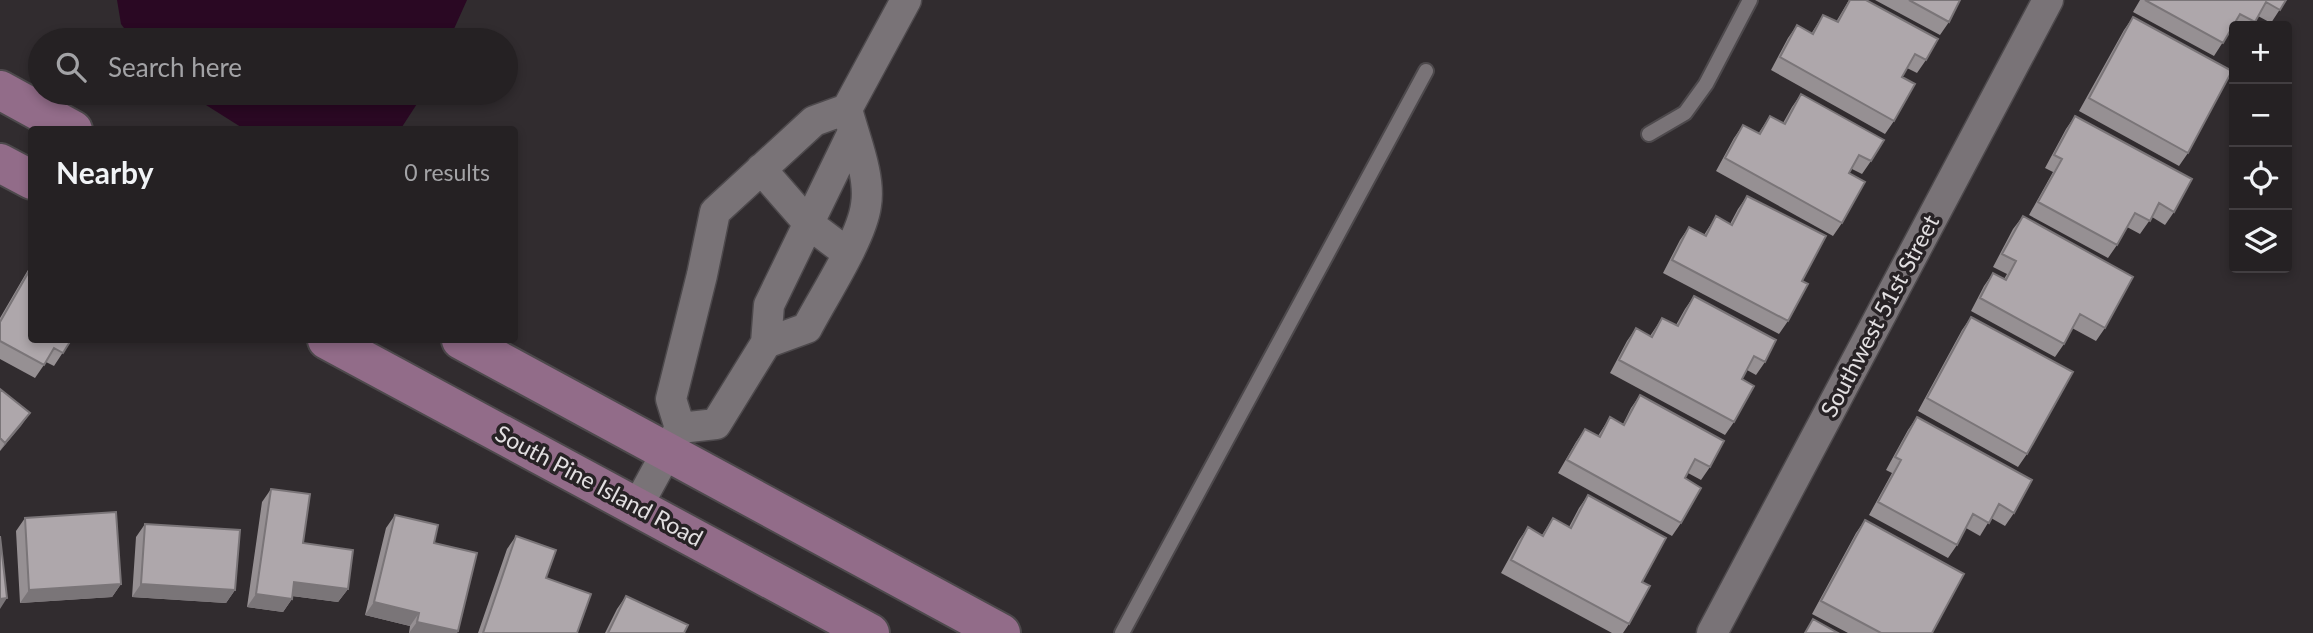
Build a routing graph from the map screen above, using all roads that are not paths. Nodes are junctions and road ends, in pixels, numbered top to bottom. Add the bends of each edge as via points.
1 (906, 0) edge
2 (1750, 0) edge
3 (2048, 0) edge
4 (1426, 71) dead end
5 (0, 90) edge
6 (850, 121) junction
7 (66, 126) edge
8 (1649, 134) dead end
9 (0, 163) edge
10 (761, 169) junction
11 (28, 178) edge
12 (808, 224) junction
13 (846, 252) junction
14 (333, 343) edge
15 (467, 343) edge
16 (766, 343) junction
17 (673, 440) junction
18 (637, 507) junction
19 (870, 633) edge
20 (1001, 633) edge
21 (1122, 633) edge
22 (1712, 633) edge

1 - 6 street
2 - 8 lane via 1706,84 1685,113
3 - 22 street, Southwest 51st Street
4 - 21 lane
5 - 7 main road
6 - 10 street via 814,121
6 - 12 street
6 - 13 street via 867,205
9 - 11 main road
10 - 12 street
10 - 17 street via 715,212 670,399
12 - 13 street
12 - 16 street via 769,304
13 - 16 street via 807,328
14 - 18 main road, South Pine Island Road
15 - 17 main road
16 - 17 street via 716,424
17 - 18 street
17 - 20 main road
18 - 19 main road, South Pine Island Road

